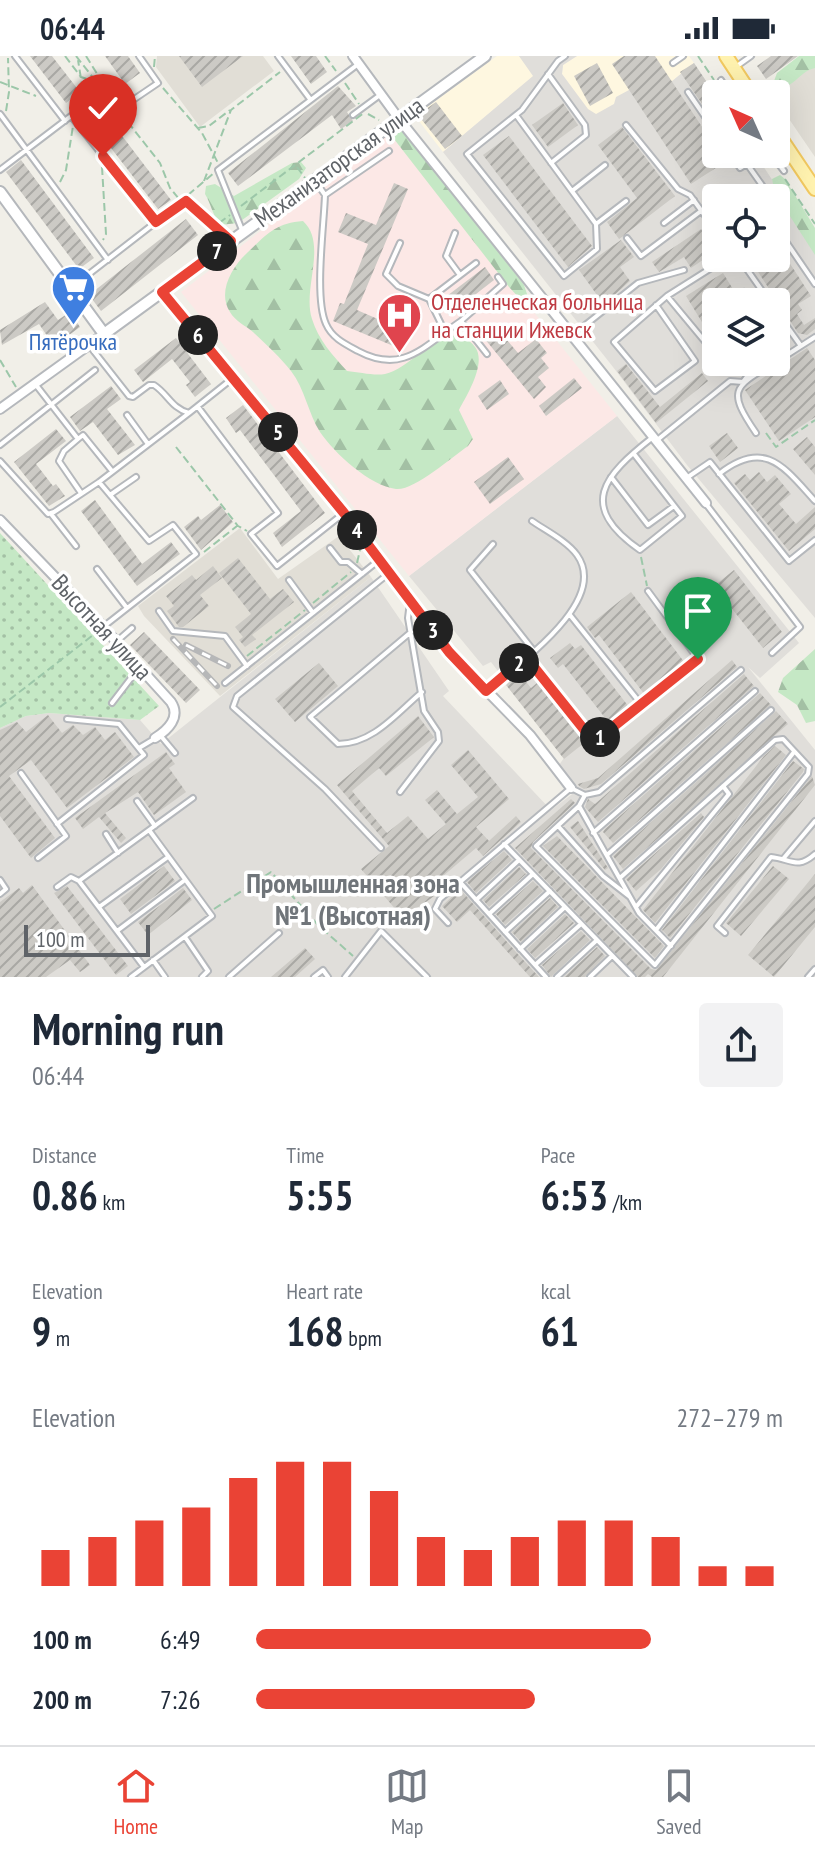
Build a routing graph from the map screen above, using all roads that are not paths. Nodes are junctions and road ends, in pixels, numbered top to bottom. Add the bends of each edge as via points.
1 (15, 56) edge
2 (139, 56) edge
3 (278, 56) edge
4 (485, 56) edge
5 (565, 56) edge
6 (683, 56) edge
7 (726, 56) edge
8 (751, 56) edge
9 (356, 60) edge
10 (673, 63) dead end
11 (734, 68) junction
12 (548, 74) junction
13 (742, 80) edge
14 (688, 92) dead end
15 (381, 94) junction
16 (310, 99) junction
17 (127, 104) dead end
18 (702, 112) edge
19 (0, 114) edge
20 (353, 115) dead end
21 (516, 115) junction
22 (399, 119) junction
23 (65, 121) junction
24 (626, 125) dead end
25 (27, 151) junction
26 (389, 151) dead end
27 (790, 155) edge
28 (551, 163) junction
29 (605, 165) dead end
30 (780, 168) edge
31 (0, 170) edge
32 (782, 171) road end
33 (312, 182) junction
34 (815, 189) edge
35 (572, 191) junction
36 (0, 192) edge
37 (325, 195) junction
38 (694, 200) junction
39 (626, 201) dead end
40 (701, 211) joint
41 (156, 222) junction
42 (664, 223) dead end
43 (596, 224) junction
44 (243, 233) junction
45 (455, 233) dead end
46 (627, 238) dead end
47 (231, 241) junction
48 (400, 243) dead end
49 (790, 247) edge
50 (108, 260) junction
51 (476, 263) dead end
52 (684, 270) dead end
53 (705, 272) edge
54 (460, 275) junction
55 (498, 277) dead end
56 (815, 284) edge
57 (70, 289) junction
58 (162, 292) junction
59 (667, 296) junction
60 (429, 299) junction
61 (656, 305) junction
62 (461, 321) junction
63 (790, 331) edge
64 (445, 332) junction
65 (104, 334) junction
66 (572, 335) junction
67 (702, 338) edge
68 (814, 340) edge
69 (89, 345) junction
70 (801, 346) junction
71 (790, 353) edge
72 (487, 354) dead end
73 (95, 370) dead end
74 (748, 376) edge
75 (753, 376) edge
76 (233, 378) junction
77 (743, 382) junction
78 (36, 384) junction
79 (51, 404) junction
80 (198, 407) junction
81 (0, 409) edge
82 (189, 413) junction
83 (127, 415) dead end
84 (756, 433) dead end
85 (78, 439) junction
86 (655, 439) junction
87 (148, 444) junction
88 (0, 445) edge
89 (634, 454) junction
90 (0, 461) edge
91 (112, 471) junction
92 (719, 474) junction
93 (136, 477) dead end
94 (611, 477) junction
95 (686, 479) junction
96 (99, 482) junction
97 (81, 493) junction
98 (110, 495) junction
99 (815, 501) edge
100 (706, 503) joint
101 (674, 506) junction
102 (344, 513) junction
103 (51, 514) junction
104 (0, 520) edge
105 (532, 521) dead end
106 (815, 540) edge
107 (493, 544) dead end
108 (76, 546) dead end
109 (330, 548) dead end
110 (380, 559) junction
111 (97, 569) dead end
112 (390, 572) junction
113 (362, 574) junction
114 (289, 580) dead end
115 (648, 591) road end
116 (410, 600) junction
117 (127, 608) junction
118 (159, 611) dead end
119 (313, 613) junction
120 (569, 615) junction
121 (103, 627) junction
122 (132, 628) dead end
123 (411, 632) junction
124 (116, 642) junction
125 (533, 650) junction
126 (772, 653) dead end
127 (526, 657) junction
128 (247, 666) junction
129 (139, 667) junction
130 (741, 670) dead end
131 (225, 683) dead end
132 (486, 691) junction
133 (755, 691) dead end
134 (422, 692) junction
135 (112, 703) dead end
136 (641, 704) junction
137 (771, 710) dead end
138 (67, 719) dead end
139 (158, 736) junction
140 (139, 748) junction
141 (794, 751) junction
142 (175, 753) dead end
143 (21, 773) dead end
144 (723, 786) junction
145 (571, 788) junction
146 (400, 792) dead end
147 (585, 795) junction
148 (193, 798) dead end
149 (137, 801) dead end
150 (579, 806) junction
151 (815, 821) edge
152 (57, 824) junction
153 (155, 826) junction
154 (558, 826) junction
155 (149, 830) junction
156 (593, 833) junction
157 (106, 834) dead end
158 (504, 844) junction
159 (381, 848) dead end
160 (118, 853) junction
161 (815, 854) edge
162 (607, 855) junction
163 (169, 857) junction
164 (38, 858) dead end
165 (783, 859) junction
166 (519, 860) junction
167 (533, 874) junction
168 (621, 877) junction
169 (0, 880) edge
170 (186, 880) junction
171 (79, 881) junction
172 (460, 882) junction
173 (57, 887) dead end
174 (550, 891) junction
175 (0, 894) edge
176 (631, 898) junction
177 (476, 900) junction
178 (99, 907) junction
179 (565, 907) junction
180 (636, 907) junction
181 (489, 914) junction
182 (448, 923) dead end
183 (581, 924) junction
184 (656, 930) junction
185 (117, 931) junction
186 (505, 932) junction
187 (279, 933) dead end
188 (725, 933) dead end
189 (184, 937) junction
190 (597, 940) junction
191 (671, 946) junction
192 (520, 949) junction
193 (612, 956) junction
194 (153, 960) junction
195 (535, 965) junction
196 (144, 967) junction
197 (815, 969) edge
198 (628, 976) edge
199 (131, 977) edge
200 (165, 977) edge
201 (202, 977) edge
202 (229, 977) edge
203 (314, 977) edge
204 (328, 977) edge
205 (345, 977) edge
206 (427, 977) edge
207 (546, 977) edge
208 (557, 977) edge
209 (590, 977) edge
210 (808, 977) edge

1 - 23 lane
2 - 17 lane via 158,83
3 - 16 lane
4 - 22 street, Механизаторская улица
5 - 12 lane
6 - 10 lane
7 - 11 main road
8 - 11 lane
9 - 15 street
9 - 16 lane
11 - 13 main road
12 - 21 lane
12 - 28 lane via 585,125 586,135
14 - 18 lane
15 - 20 lane
15 - 22 street
16 - 44 lane via 219,169
19 - 25 lane
21 - 28 lane
21 - 43 lane via 467,154 564,276 597,249
22 - 33 street, Механизаторская улица
22 - 66 street
23 - 25 lane
23 - 41 lane via 71,116
24 - 38 lane via 678,189
25 - 31 lane
25 - 50 lane
26 - 37 lane
27 - 34 main road
28 - 35 lane
29 - 35 lane
30 - 32 lane
33 - 37 lane
33 - 44 street, Механизаторская улица
35 - 43 lane
36 - 57 street
37 - 64 lane via 321,303 334,337 376,360 395,361
38 - 40 lane
38 - 42 lane
39 - 43 lane
40 - 46 lane via 641,256
41 - 47 lane via 186,201
41 - 50 lane
44 - 47 street, Механизаторская улица
45 - 54 lane via 446,256
47 - 58 street, Механизаторская улица
48 - 60 lane via 386,274 398,286
49 - 56 lane
50 - 57 lane
51 - 54 lane
52 - 66 lane via 638,283
53 - 59 lane
54 - 60 lane
55 - 62 lane via 503,284
57 - 65 street
58 - 65 street, Механизаторская улица
58 - 76 street
59 - 61 lane
59 - 67 lane
60 - 64 lane
61 - 61 lane via 695,361 655,391 614,342
62 - 64 lane
62 - 72 lane
63 - 70 lane
65 - 69 street, Механизаторская улица
66 - 86 street
68 - 70 lane
69 - 78 street, Механизаторская улица
69 - 82 lane via 129,396 154,385 171,405
70 - 71 lane
73 - 79 lane
74 - 77 lane
75 - 77 lane
76 - 80 lane
76 - 102 street
77 - 84 lane via 739,407
77 - 86 lane via 730,381
78 - 79 lane
78 - 81 street, Механизаторская улица
79 - 85 lane
79 - 88 lane
80 - 82 lane
80 - 102 lane via 278,513 251,534 277,566
82 - 87 lane
83 - 87 lane
85 - 91 lane via 83,435
85 - 97 lane via 59,461
86 - 89 lane
86 - 95 street
87 - 91 lane
89 - 94 lane
89 - 101 lane
90 - 103 lane via 41,510
91 - 96 lane
92 - 95 lane via 710,462
92 - 99 lane via 749,457 780,463
92 - 106 lane via 789,561
93 - 98 lane
94 - 101 lane via 648,525
94 - 101 lane via 601,496 605,518 640,550 682,516
95 - 100 street
96 - 97 lane
96 - 98 lane
97 - 103 lane
98 - 117 lane via 149,541 173,525 196,554
100 - 126 lane via 800,627
102 - 110 street
103 - 108 lane
104 - 121 street, Высотная улица
105 - 120 lane via 576,554 583,569 581,597
107 - 125 lane via 470,570
109 - 113 lane
110 - 112 street
110 - 113 lane
111 - 117 lane
112 - 116 street
112 - 159 lane via 237,696 233,707 325,789
113 - 119 lane
114 - 119 lane
115 - 136 lane via 698,659
116 - 123 lane
116 - 132 street
117 - 121 lane
118 - 128 lane via 173,631 225,636
119 - 128 lane
120 - 125 lane
120 - 136 lane
121 - 124 street, Высотная улица
122 - 124 lane
123 - 134 lane
123 - 134 lane via 310,717 338,744 355,744
124 - 129 street, Высотная улица
125 - 127 lane
127 - 132 lane
127 - 136 lane via 594,742
128 - 131 lane
129 - 135 lane
129 - 139 street, Высотная улица via 174,707 173,721
130 - 147 lane via 599,792
132 - 145 street via 530,735
133 - 156 lane
134 - 146 lane via 424,711 439,741
137 - 162 lane
138 - 140 lane via 119,724
139 - 140 lane
139 - 142 lane
140 - 152 lane via 144,755
141 - 144 lane via 783,739 775,740
141 - 184 lane
141 - 191 lane via 809,767 808,774
143 - 152 lane
144 - 168 lane
144 - 180 lane via 729,794
145 - 147 lane
145 - 158 lane
147 - 150 lane
148 - 153 lane
149 - 153 lane
150 - 154 lane
150 - 156 lane
151 - 165 lane
152 - 164 lane via 66,836
153 - 155 lane
154 - 176 lane
154 - 191 lane via 536,846 655,965
155 - 160 lane
155 - 163 lane
156 - 162 lane
157 - 160 lane
158 - 166 lane
158 - 172 lane
160 - 171 lane
161 - 165 lane via 799,864
162 - 168 lane
163 - 170 lane
163 - 178 lane
165 - 188 lane via 771,857 717,926
166 - 167 lane
166 - 177 lane
167 - 174 lane
167 - 181 lane
168 - 176 lane
169 - 175 lane via 6,889
170 - 185 lane
170 - 189 lane via 212,916
171 - 173 lane via 71,877
171 - 178 lane
172 - 177 lane
172 - 182 lane via 435,909
174 - 179 lane
174 - 186 lane
176 - 180 lane
177 - 181 lane
178 - 185 lane
179 - 183 lane
179 - 192 lane
180 - 184 lane
181 - 186 lane
183 - 190 lane
183 - 195 lane
184 - 191 lane
185 - 196 lane
186 - 192 lane
187 - 202 lane
189 - 194 lane
189 - 201 lane via 208,971
190 - 193 lane
190 - 208 lane
192 - 195 lane
193 - 198 lane
193 - 209 lane
194 - 196 lane
194 - 200 lane
195 - 207 lane
196 - 199 lane
197 - 210 lane
203 - 204 lane via 323,970
205 - 206 lane via 381,931

